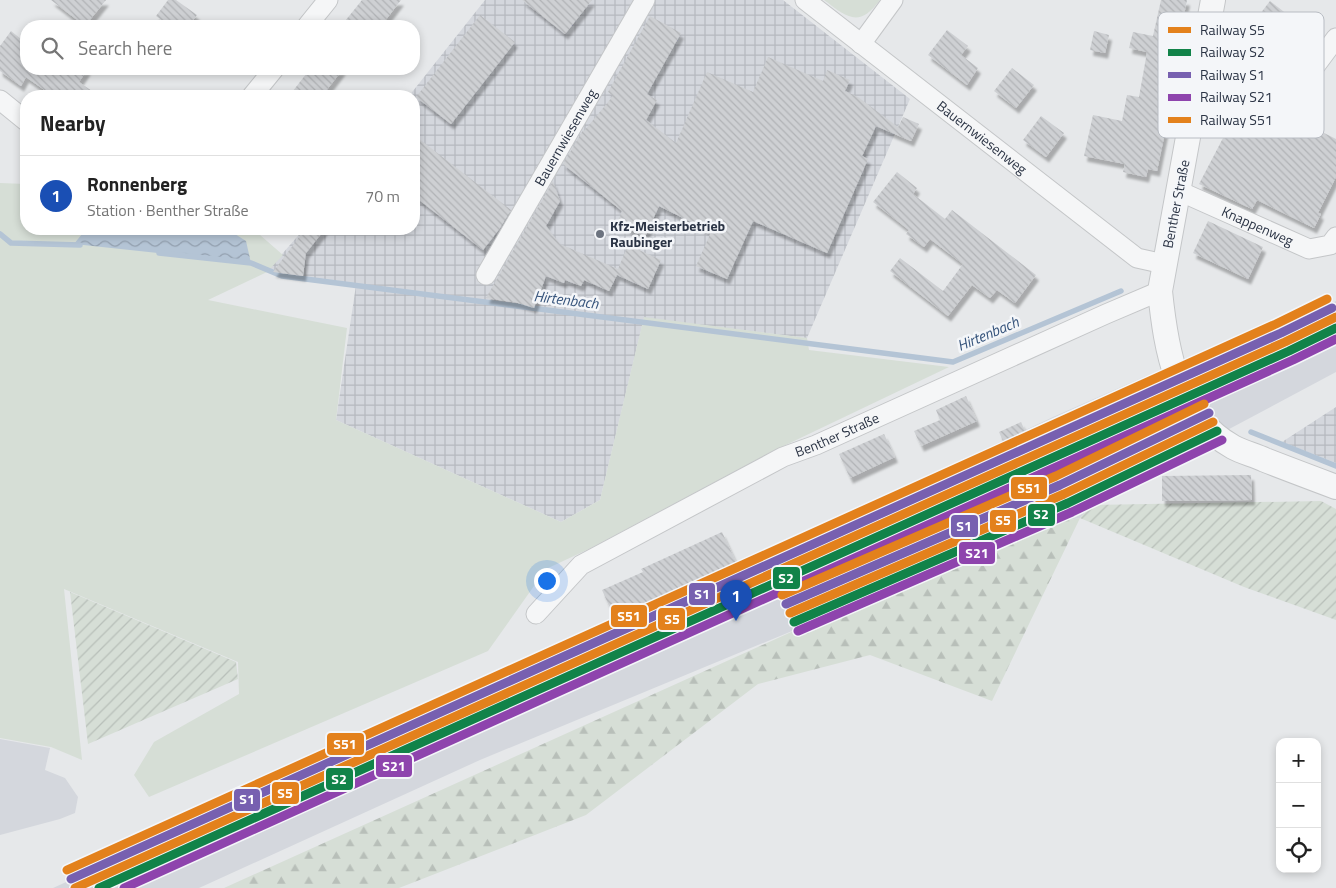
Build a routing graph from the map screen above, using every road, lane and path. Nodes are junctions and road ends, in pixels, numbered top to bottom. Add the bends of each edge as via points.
1 (328, 0) edge
2 (644, 0) edge
3 (804, 0) edge
4 (893, 0) edge
5 (312, 20) edge
6 (1336, 38) edge
7 (861, 44) junction
8 (1324, 54) edge
9 (269, 75) edge
10 (257, 90) edge
11 (0, 100) edge
12 (20, 115) edge
13 (1188, 138) edge
14 (1179, 191) junction
15 (1336, 237) edge
16 (1164, 264) junction
17 (486, 275) dead end
18 (1160, 291) junction
19 (1336, 487) edge
20 (536, 614) dead end

1 - 5 street
2 - 17 street, Bauernwiesenweg
3 - 7 street, Bauernwiesenweg
4 - 7 street
6 - 8 street
7 - 16 street, Bauernwiesenweg via 1137,258
9 - 10 street
11 - 12 street
13 - 14 street, Benther Straße
14 - 15 street, Knappenweg via 1309,248 1330,245
14 - 16 street, Benther Straße
16 - 18 street, Benther Straße
18 - 19 street, Benther Straße via 1174,371 1186,402 1205,426 1234,448
18 - 20 street, Benther Straße via 783,458 726,487 581,566

